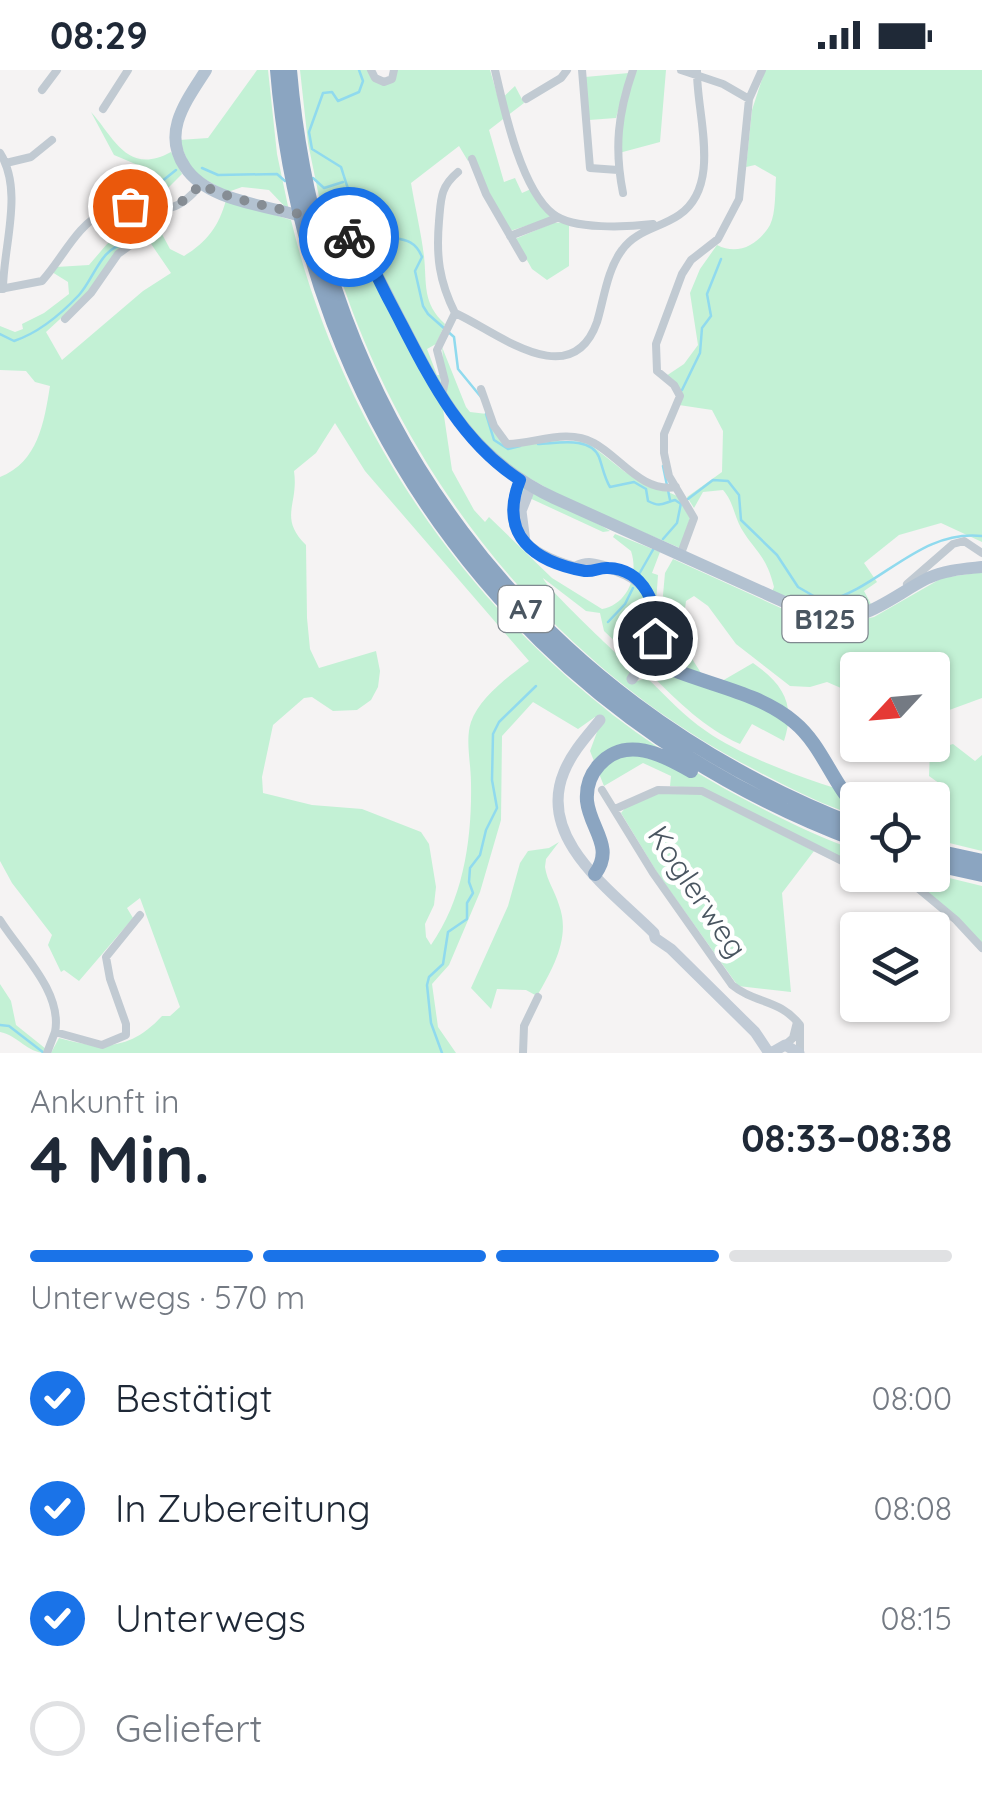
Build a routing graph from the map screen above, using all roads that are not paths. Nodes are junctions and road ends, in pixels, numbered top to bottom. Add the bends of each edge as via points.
1 (57, 70) edge
2 (128, 70) edge
3 (206, 70) edge
4 (277, 70) edge
5 (290, 70) edge
6 (372, 70) edge
7 (394, 70) edge
8 (495, 70) edge
9 (567, 70) edge
10 (582, 70) edge
11 (633, 70) edge
12 (682, 70) edge
13 (762, 70) edge
14 (697, 73) edge
15 (42, 90) dead end
16 (526, 99) dead end
17 (749, 99) junction
18 (103, 109) dead end
19 (52, 140) dead end
20 (0, 153) edge
21 (472, 160) dead end
22 (6, 163) junction
23 (618, 170) junction
24 (458, 172) dead end
25 (200, 184) junction
26 (622, 192) dead end
27 (154, 209) junction
28 (557, 218) junction
29 (657, 224) junction
30 (510, 236) junction
31 (523, 258) dead end
32 (320, 269) junction
33 (1, 289) edge
34 (455, 313) junction
35 (65, 319) dead end
36 (481, 388) dead end
37 (439, 394) junction
38 (525, 483) junction
39 (671, 488) junction
40 (982, 553) edge
41 (680, 556) junction
42 (982, 567) edge
43 (894, 599) junction
44 (647, 657) junction
45 (632, 679) dead end
46 (600, 720) dead end
47 (840, 788) edge
48 (602, 790) dead end
49 (745, 791) junction
50 (614, 810) junction
51 (840, 818) edge
52 (840, 833) edge
53 (950, 854) edge
54 (840, 860) edge
55 (982, 861) edge
56 (950, 868) edge
57 (596, 874) junction
58 (982, 875) edge
59 (922, 892) edge
60 (140, 915) dead end
61 (0, 920) edge
62 (982, 948) edge
63 (538, 996) dead end
64 (797, 1022) junction
65 (55, 1032) junction
66 (776, 1049) edge
67 (47, 1053) edge
68 (522, 1053) edge
69 (799, 1053) edge

1 - 15 street
2 - 18 street
3 - 25 main road, B125 via 176,122 182,164
4 - 32 highway, A7 via 291,177
5 - 32 highway, A7
6 - 7 street via 384,82
8 - 28 street via 533,188
9 - 16 street
10 - 23 street via 590,168
11 - 23 street via 618,118
12 - 14 street
13 - 17 street
14 - 17 street
14 - 29 street via 703,177 686,208
17 - 39 street via 739,198 714,245 687,264 656,344 657,372 678,390 663,443
19 - 22 street
20 - 22 street
21 - 30 street
22 - 33 street via 10,196
23 - 26 street
24 - 34 street via 442,190 436,239 437,267
25 - 27 street via 186,201
25 - 37 main road, B125 via 328,225 356,243
27 - 33 street via 123,206 99,214 42,281
27 - 35 street via 143,236 118,254
28 - 29 street
28 - 30 street
29 - 34 street via 622,250 594,328 574,350 528,352
30 - 31 street
32 - 49 highway, A7 via 340,343 376,422 472,568 604,699
32 - 51 highway, A7 via 393,426 453,521 515,597 568,651 662,726 745,776
34 - 37 street via 438,350 445,381
36 - 39 street via 507,444 586,440 626,470
37 - 38 main road, B125 via 481,449
38 - 41 main road, B125
38 - 44 street via 512,512 526,542 549,560 576,567 590,563 637,580 651,597 655,638
39 - 41 street via 694,518
40 - 43 street via 964,541 953,544
41 - 43 main road, B125 via 820,618 852,618
42 - 43 main road, B125 via 939,574
44 - 45 street
44 - 47 highway via 782,712 803,730
46 - 57 street via 566,768 558,801 564,834
48 - 50 street, Koglerweg
49 - 52 highway, A7
49 - 57 highway via 715,784 649,751 613,754 596,769 587,792 604,846
50 - 54 street, Koglerweg via 658,790 702,791
50 - 64 street, Koglerweg via 735,988 782,1006
53 - 55 highway
56 - 58 highway
57 - 66 street
59 - 62 street
60 - 65 street via 106,954 126,1035 102,1045
61 - 65 street via 51,997
63 - 68 street via 524,1026
64 - 66 street via 793,1038
64 - 69 street
65 - 67 street
66 - 69 street via 793,1046

